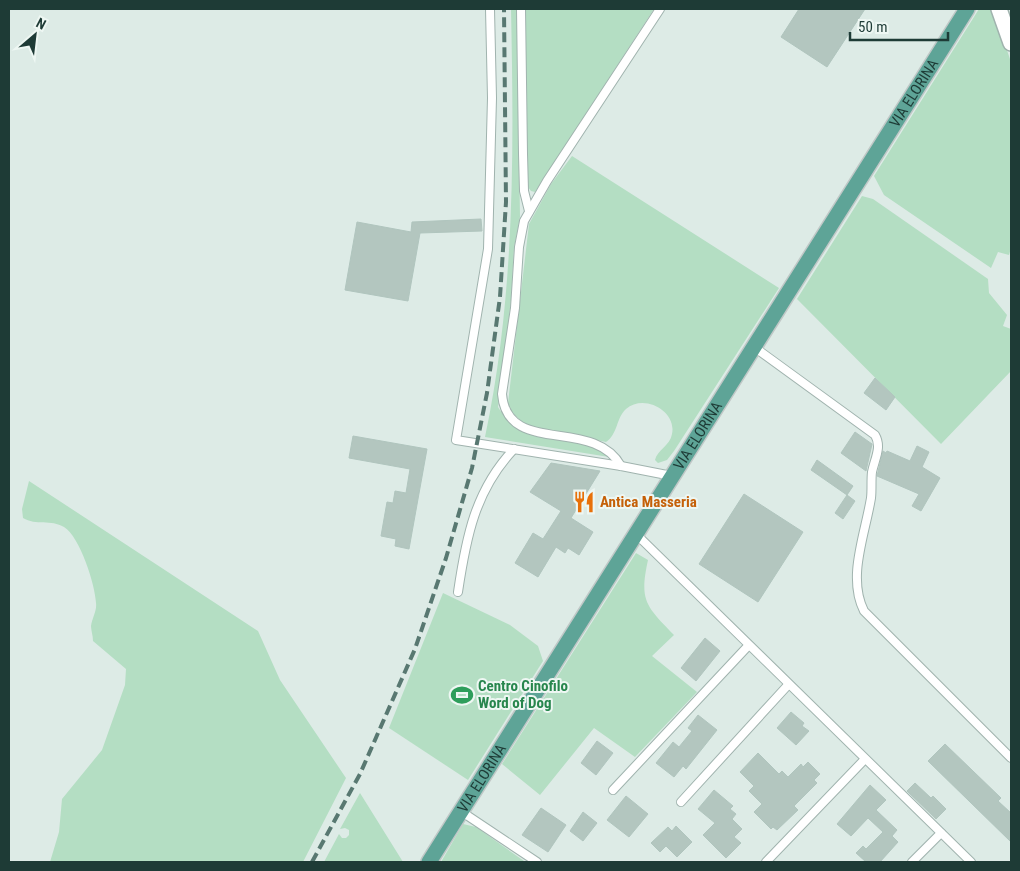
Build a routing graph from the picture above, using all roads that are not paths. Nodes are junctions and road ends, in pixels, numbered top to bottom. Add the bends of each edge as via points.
1 (490, 9) edge
2 (521, 9) edge
3 (660, 9) edge
4 (967, 9) edge
5 (999, 9) edge
6 (1011, 43) edge
7 (529, 212) junction
8 (754, 347) junction
9 (514, 449) junction
10 (621, 466) junction
11 (672, 476) junction
12 (636, 534) junction
13 (458, 592) dead end
14 (748, 646) junction
15 (788, 685) junction
16 (1011, 758) edge
17 (866, 760) junction
18 (614, 790) dead end
19 (681, 802) dead end
20 (462, 812) junction
21 (941, 833) junction
22 (429, 862) edge
23 (537, 862) edge
24 (766, 862) edge
25 (912, 862) edge
26 (971, 862) edge

1 - 9 lane via 492,98 488,249 456,440
2 - 7 lane via 524,191
3 - 7 lane
4 - 8 main road, VIA ELORINA
5 - 6 street
7 - 10 lane via 519,247 503,406 520,426 595,442 612,453
8 - 11 main road, VIA ELORINA
8 - 16 lane via 875,435 879,447 872,471 871,497 856,576 859,601 864,611
9 - 10 lane
9 - 13 lane via 498,466 481,495 465,542
10 - 11 lane
11 - 12 main road, VIA ELORINA
12 - 14 lane
12 - 20 main road, VIA ELORINA
14 - 15 lane
14 - 18 lane
15 - 17 lane
15 - 19 lane
17 - 21 lane
17 - 24 lane
20 - 22 main road, VIA ELORINA
20 - 23 lane
21 - 25 lane
21 - 26 lane

